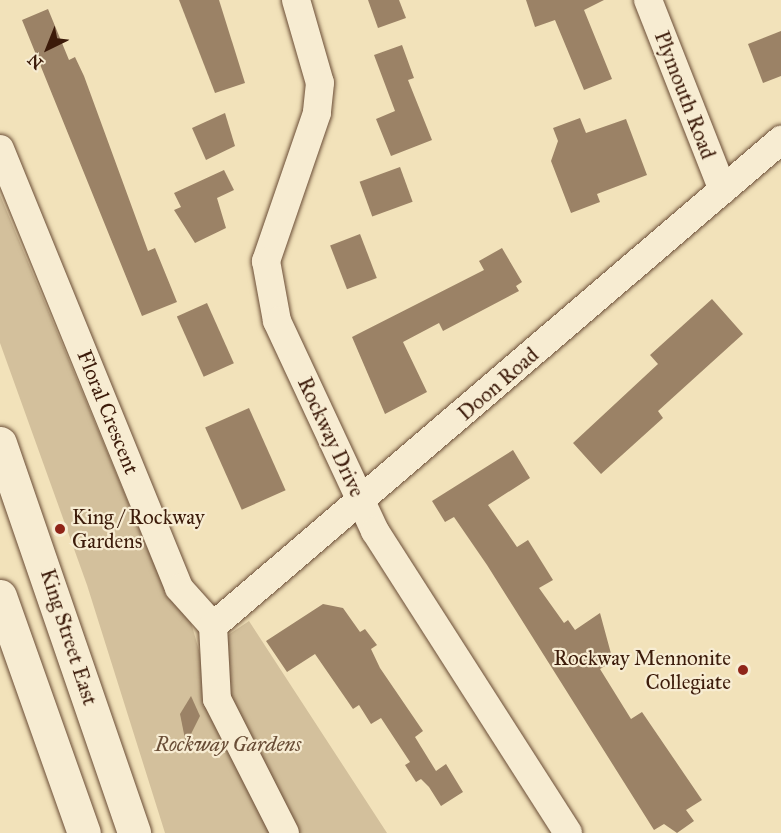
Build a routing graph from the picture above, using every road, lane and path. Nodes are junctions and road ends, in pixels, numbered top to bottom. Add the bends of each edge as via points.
1 (296, 0) edge
2 (648, 0) edge
3 (781, 140) edge
4 (0, 149) edge
5 (723, 190) junction
6 (0, 443) edge
7 (361, 503) junction
8 (0, 596) edge
9 (213, 626) junction
10 (84, 833) edge
11 (134, 833) edge
12 (285, 833) edge
13 (568, 833) edge

1 - 7 street, Rockway Drive via 317,64 317,113 266,261 277,321
2 - 5 street, Plymouth Road
3 - 5 street, Doon Road
4 - 9 street, Floral Crescent via 179,588
5 - 7 street, Doon Road
6 - 11 main road, King Street East
7 - 9 street, Doon Road
7 - 13 street, Rockway Drive
8 - 10 main road
9 - 12 street via 217,699

